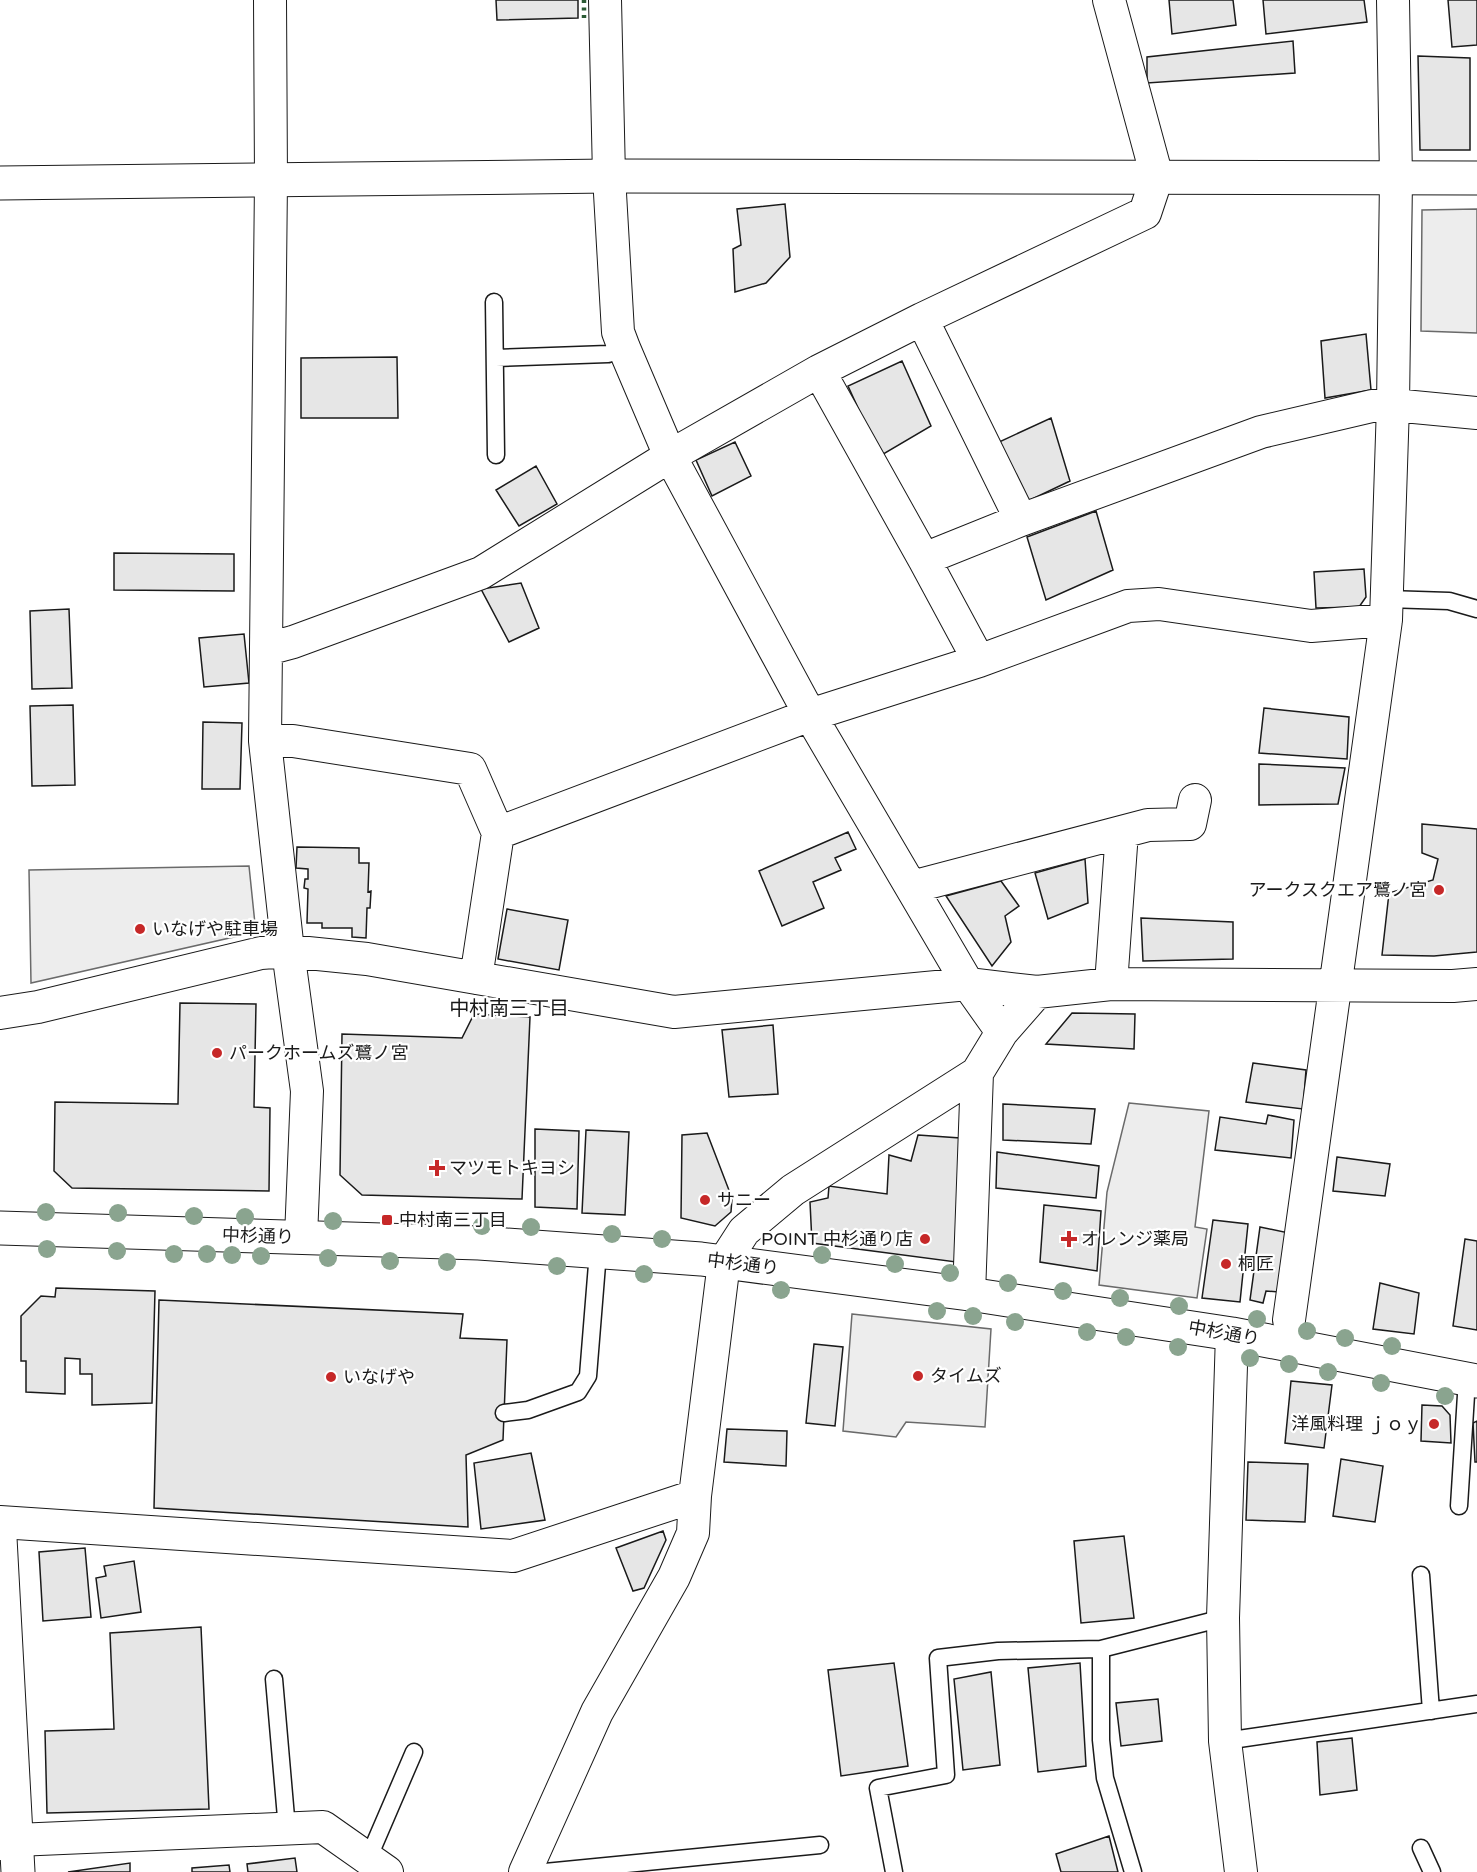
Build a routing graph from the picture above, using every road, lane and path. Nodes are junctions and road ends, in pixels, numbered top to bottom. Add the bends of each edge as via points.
1 (270, 0) edge
2 (605, 0) edge
3 (1108, 0) edge
4 (1393, 0) edge
5 (609, 177) junction
6 (1157, 177) junction
7 (1477, 178) edge
8 (1396, 179) junction
9 (271, 180) junction
10 (0, 183) edge
11 (494, 302) dead end
12 (922, 319) junction
13 (624, 348) junction
14 (495, 358) junction
15 (819, 371) junction
16 (1393, 405) junction
17 (1477, 413) edge
18 (496, 455) dead end
19 (670, 456) junction
20 (1021, 520) junction
21 (924, 559) junction
22 (1387, 609) junction
23 (1477, 609) edge
24 (267, 649) junction
25 (979, 661) junction
26 (810, 715) junction
27 (265, 741) junction
28 (1196, 800) dead end
29 (498, 832) junction
30 (1122, 832) junction
31 (912, 887) junction
32 (288, 951) junction
33 (476, 978) junction
34 (968, 984) junction
35 (1111, 984) junction
36 (1477, 984) edge
37 (1336, 986) junction
38 (1037, 992) junction
39 (0, 1013) edge
40 (1002, 1032) junction
41 (977, 1073) junction
42 (0, 1228) edge
43 (301, 1237) junction
44 (598, 1252) junction
45 (724, 1262) junction
46 (969, 1294) junction
47 (1289, 1320) dead end
48 (1232, 1334) junction
49 (1472, 1380) edge
50 (504, 1413) dead end
51 (695, 1496) junction
52 (1459, 1506) dead end
53 (0, 1522) edge
54 (0, 1538) edge
55 (1421, 1575) dead end
56 (1223, 1618) junction
57 (1101, 1649) junction
58 (4, 1674) edge
59 (274, 1679) dead end
60 (1477, 1704) edge
61 (1431, 1712) junction
62 (1225, 1741) junction
63 (414, 1752) dead end
64 (287, 1829) junction
65 (8, 1842) edge
66 (820, 1845) dead end
67 (1421, 1848) dead end
68 (377, 1865) edge
69 (18, 1872) edge
70 (525, 1872) edge
71 (544, 1872) edge
72 (894, 1872) edge
73 (1133, 1872) edge
74 (1241, 1872) edge
75 (1432, 1872) edge

1 - 9 street
2 - 5 street
3 - 6 street
4 - 8 street
5 - 6 street
5 - 9 street
5 - 13 street via 618,332
6 - 8 street
6 - 12 street via 1145,213
7 - 8 street
8 - 16 street
9 - 10 street
9 - 24 street
11 - 14 lane
12 - 15 street
12 - 20 street
13 - 14 lane via 608,354
13 - 19 street
14 - 18 lane
15 - 19 street
15 - 21 street
16 - 17 street
16 - 20 street via 1372,406 1261,432
16 - 22 street
19 - 24 street via 480,573
19 - 26 street
20 - 21 street
21 - 25 street
22 - 23 lane via 1449,602
22 - 25 street via 1311,626 1159,604 1128,606
22 - 37 street
24 - 27 street
25 - 26 street
26 - 29 street
26 - 31 street
27 - 29 street via 293,741 470,769
27 - 32 street
28 - 30 street via 1190,824 1148,825
29 - 33 street
30 - 31 street
30 - 35 street
31 - 34 street
32 - 33 street via 367,959
32 - 39 street via 261,953
32 - 43 street via 307,1090
33 - 34 street via 674,1012
34 - 38 street
34 - 40 street
35 - 37 street
35 - 38 street
36 - 37 street
37 - 47 street
38 - 40 street
40 - 41 street
41 - 45 street via 794,1190 744,1231
41 - 46 street
42 - 43 street, 中杉通り
43 - 44 street, 中杉通り
44 - 45 street, 中杉通り
44 - 50 lane via 588,1376 578,1392 528,1410
45 - 46 street, 中杉通り
45 - 51 street
46 - 48 street, 中杉通り
48 - 49 street, 中杉通り
48 - 56 street
49 - 52 lane
51 - 53 street via 513,1556
51 - 70 street via 693,1533 674,1576 597,1712
54 - 58 street
55 - 61 lane
56 - 57 lane
56 - 62 street
57 - 72 lane via 998,1651 938,1658 946,1774 878,1788
57 - 73 lane via 1105,1778
58 - 65 street
59 - 64 lane
60 - 61 lane
61 - 62 lane
62 - 74 street
63 - 68 lane
64 - 65 street
64 - 68 street via 323,1827
65 - 69 street
66 - 71 lane
67 - 75 lane

